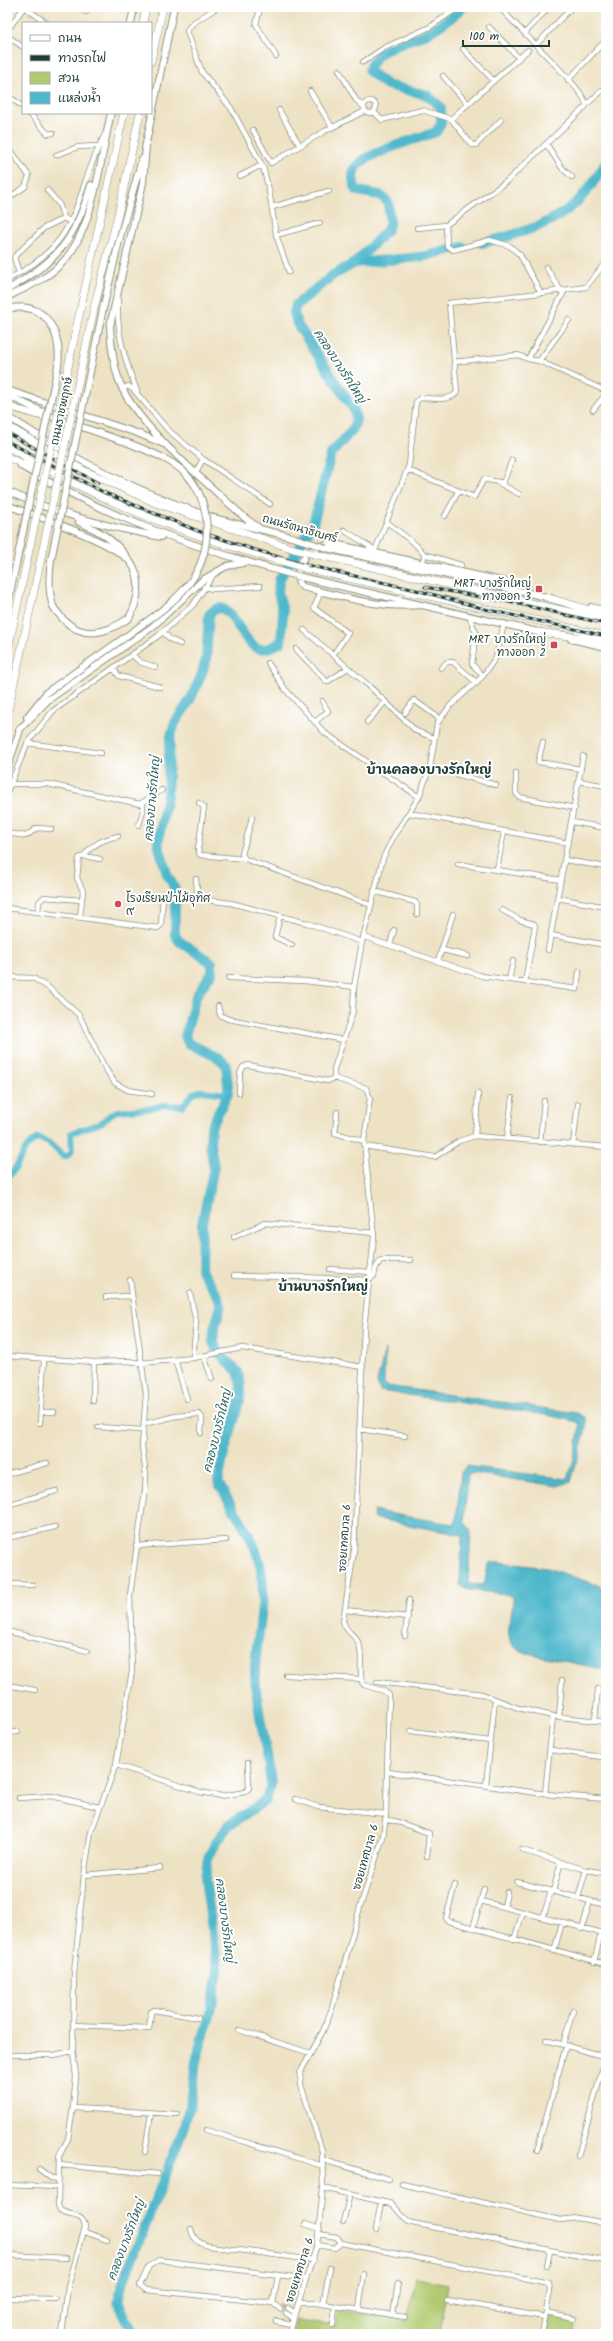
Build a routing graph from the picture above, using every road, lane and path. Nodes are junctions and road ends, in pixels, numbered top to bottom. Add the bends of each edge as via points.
1 (24, 7) edge
2 (80, 7) edge
3 (134, 7) edge
4 (146, 7) edge
5 (163, 7) edge
6 (174, 7) edge
7 (218, 7) edge
8 (257, 7) edge
9 (459, 7) edge
10 (500, 7) edge
11 (549, 7) edge
12 (572, 7) edge
13 (86, 12) dead end
14 (46, 22) edge
15 (131, 22) edge
16 (143, 22) edge
17 (489, 27) dead end
18 (7, 31) edge
19 (525, 32) junction
20 (7, 36) edge
21 (606, 40) edge
22 (536, 45) junction
23 (22, 47) edge
24 (463, 48) dead end
25 (528, 50) dead end
26 (152, 56) edge
27 (276, 56) dead end
28 (518, 58) junction
29 (363, 62) dead end
30 (339, 70) dead end
31 (443, 76) dead end
32 (568, 80) junction
33 (494, 81) junction
34 (606, 87) edge
35 (310, 91) dead end
36 (7, 95) edge
37 (468, 104) junction
38 (587, 104) junction
39 (22, 106) edge
40 (365, 109) junction
41 (279, 110) dead end
42 (374, 112) junction
43 (30, 114) edge
44 (111, 114) edge
45 (124, 114) edge
46 (140, 114) edge
47 (449, 119) junction
48 (502, 120) dead end
49 (332, 127) junction
50 (253, 130) dead end
51 (54, 133) dead end
52 (7, 145) edge
53 (547, 145) junction
54 (101, 146) junction
55 (146, 146) junction
56 (300, 146) junction
57 (56, 155) dead end
58 (271, 164) junction
59 (262, 166) junction
60 (240, 176) dead end
61 (572, 177) dead end
62 (47, 190) dead end
63 (329, 191) dead end
64 (7, 200) edge
65 (272, 207) junction
66 (64, 218) junction
67 (71, 222) junction
68 (320, 223) dead end
69 (446, 225) junction
70 (417, 228) dead end
71 (276, 235) junction
72 (605, 265) edge
73 (546, 267) dead end
74 (122, 270) junction
75 (289, 272) dead end
76 (19, 273) junction
77 (7, 280) edge
78 (7, 290) edge
79 (563, 290) junction
80 (541, 293) junction
81 (7, 297) edge
82 (7, 309) edge
83 (569, 320) dead end
84 (528, 359) junction
85 (539, 361) junction
86 (454, 362) junction
87 (122, 389) junction
88 (7, 390) edge
89 (606, 392) edge
90 (7, 395) edge
91 (140, 397) junction
92 (7, 406) edge
93 (593, 410) dead end
94 (7, 416) edge
95 (74, 425) junction
96 (7, 426) edge
97 (7, 446) edge
98 (169, 446) junction
99 (7, 458) edge
100 (203, 459) junction
101 (512, 460) dead end
102 (408, 470) junction
103 (196, 472) junction
104 (502, 484) junction
105 (78, 487) junction
106 (7, 491) edge
107 (458, 492) junction
108 (519, 494) dead end
109 (270, 504) dead end
110 (7, 505) edge
111 (53, 510) junction
112 (445, 516) dead end
113 (387, 522) junction
114 (259, 528) junction
115 (344, 530) dead end
116 (180, 541) junction
117 (374, 551) junction
118 (424, 554) junction
119 (249, 562) junction
120 (422, 562) junction
121 (131, 564) junction
122 (460, 565) dead end
123 (216, 572) junction
124 (204, 586) junction
125 (260, 586) dead end
126 (512, 589) junction
127 (321, 592) junction
128 (546, 597) junction
129 (423, 605) junction
130 (7, 607) edge
131 (606, 611) edge
132 (606, 615) edge
133 (469, 616) junction
134 (606, 620) edge
135 (504, 624) junction
136 (304, 630) dead end
137 (163, 632) junction
138 (538, 632) junction
139 (606, 636) edge
140 (606, 641) edge
141 (180, 644) dead end
142 (606, 647) edge
143 (296, 649) dead end
144 (7, 654) edge
145 (333, 655) junction
146 (133, 656) junction
147 (268, 663) dead end
148 (155, 667) dead end
149 (348, 668) junction
150 (441, 668) dead end
151 (114, 669) junction
152 (483, 676) junction
153 (477, 683) junction
154 (160, 687) dead end
155 (322, 701) dead end
156 (385, 702) junction
157 (405, 712) dead end
158 (7, 715) edge
159 (440, 719) junction
160 (315, 722) junction
161 (367, 722) dead end
162 (19, 730) junction
163 (434, 738) junction
164 (543, 742) dead end
165 (27, 743) junction
166 (101, 753) dead end
167 (584, 756) dead end
168 (430, 767) junction
169 (7, 769) edge
170 (581, 769) junction
171 (516, 773) dead end
172 (579, 781) junction
173 (11, 784) junction
174 (496, 785) dead end
175 (606, 786) edge
176 (162, 790) dead end
177 (7, 792) edge
178 (419, 796) junction
179 (143, 803) junction
180 (199, 803) dead end
181 (575, 808) junction
182 (410, 813) junction
183 (252, 818) dead end
184 (572, 822) junction
185 (139, 826) dead end
186 (606, 828) edge
187 (51, 829) dead end
188 (504, 832) junction
189 (7, 833) edge
190 (118, 836) dead end
191 (568, 843) junction
192 (84, 856) junction
193 (100, 859) dead end
194 (245, 860) junction
195 (565, 860) junction
196 (458, 864) dead end
197 (606, 867) edge
198 (497, 869) junction
199 (196, 879) dead end
200 (561, 880) junction
201 (374, 891) junction
202 (558, 898) junction
203 (198, 899) junction
204 (82, 900) junction
205 (371, 905) junction
206 (606, 907) edge
207 (7, 908) edge
208 (502, 910) dead end
209 (38, 912) junction
210 (417, 914) dead end
211 (453, 914) dead end
212 (280, 916) junction
213 (80, 917) junction
214 (394, 930) dead end
215 (551, 935) junction
216 (364, 937) junction
217 (362, 942) junction
218 (292, 945) dead end
219 (390, 945) junction
220 (606, 945) edge
221 (442, 950) junction
222 (548, 950) dead end
223 (468, 956) dead end
224 (438, 961) junction
225 (513, 961) dead end
226 (579, 972) dead end
227 (7, 977) edge
228 (230, 978) dead end
229 (509, 980) junction
230 (525, 982) junction
231 (354, 987) junction
232 (218, 1006) dead end
233 (344, 1040) junction
234 (334, 1078) junction
235 (239, 1093) dead end
236 (152, 1094) dead end
237 (478, 1094) dead end
238 (512, 1098) dead end
239 (544, 1100) dead end
240 (578, 1104) dead end
241 (337, 1112) dead end
242 (475, 1136) junction
243 (507, 1139) junction
244 (606, 1140) edge
245 (540, 1142) junction
246 (364, 1143) junction
247 (573, 1144) junction
248 (606, 1147) edge
249 (374, 1233) junction
250 (234, 1237) dead end
251 (411, 1260) dead end
252 (330, 1268) dead end
253 (370, 1272) junction
254 (234, 1276) dead end
255 (130, 1280) dead end
256 (368, 1280) junction
257 (190, 1293) dead end
258 (132, 1296) junction
259 (106, 1297) dead end
260 (7, 1356) edge
261 (204, 1356) junction
262 (194, 1358) junction
263 (44, 1360) junction
264 (175, 1360) junction
265 (94, 1362) junction
266 (141, 1363) junction
267 (363, 1367) junction
268 (212, 1379) dead end
269 (187, 1399) dead end
270 (93, 1401) dead end
271 (41, 1412) junction
272 (54, 1412) dead end
273 (40, 1423) dead end
274 (144, 1424) junction
275 (98, 1427) dead end
276 (359, 1429) junction
277 (142, 1430) junction
278 (201, 1433) dead end
279 (406, 1436) dead end
280 (47, 1463) dead end
281 (7, 1474) edge
282 (56, 1492) dead end
283 (7, 1505) edge
284 (55, 1527) dead end
285 (7, 1538) edge
286 (226, 1540) dead end
287 (136, 1546) junction
288 (7, 1584) edge
289 (33, 1585) dead end
290 (409, 1600) dead end
291 (345, 1610) junction
292 (408, 1617) junction
293 (7, 1631) edge
294 (405, 1636) dead end
295 (86, 1651) dead end
296 (286, 1675) dead end
297 (361, 1679) junction
298 (562, 1680) dead end
299 (376, 1682) dead end
300 (7, 1685) edge
301 (598, 1689) dead end
302 (34, 1690) dead end
303 (496, 1699) junction
304 (554, 1716) junction
305 (559, 1717) junction
306 (595, 1721) junction
307 (606, 1722) edge
308 (411, 1731) dead end
309 (18, 1732) dead end
310 (7, 1733) edge
311 (490, 1741) junction
312 (551, 1750) junction
313 (602, 1757) dead end
314 (248, 1763) dead end
315 (116, 1765) junction
316 (388, 1772) junction
317 (486, 1785) junction
318 (545, 1794) junction
319 (19, 1798) dead end
320 (295, 1799) dead end
321 (606, 1799) edge
322 (99, 1807) junction
323 (386, 1814) junction
324 (385, 1820) junction
325 (522, 1850) dead end
326 (427, 1856) dead end
327 (561, 1862) junction
328 (160, 1868) dead end
329 (586, 1870) junction
330 (606, 1873) edge
331 (84, 1875) junction
332 (516, 1882) dead end
333 (455, 1885) dead end
334 (484, 1889) dead end
335 (552, 1891) junction
336 (507, 1892) dead end
337 (578, 1898) junction
338 (480, 1901) junction
339 (590, 1901) junction
340 (606, 1905) edge
341 (504, 1907) junction
342 (523, 1912) junction
343 (543, 1918) junction
344 (562, 1923) junction
345 (473, 1928) junction
346 (582, 1929) junction
347 (604, 1934) edge
348 (514, 1940) junction
349 (554, 1951) junction
350 (594, 1962) junction
351 (606, 1964) edge
352 (573, 2011) dead end
353 (198, 2018) dead end
354 (74, 2025) junction
355 (239, 2030) dead end
356 (546, 2040) dead end
357 (606, 2040) edge
358 (565, 2045) junction
359 (73, 2051) junction
360 (310, 2053) junction
361 (7, 2055) edge
362 (605, 2056) edge
363 (73, 2108) junction
364 (151, 2113) junction
365 (177, 2114) dead end
366 (206, 2130) dead end
367 (537, 2150) dead end
368 (145, 2152) dead end
369 (578, 2156) dead end
370 (323, 2160) junction
371 (59, 2165) junction
372 (323, 2166) junction
373 (40, 2169) dead end
374 (158, 2174) dead end
375 (58, 2179) junction
376 (389, 2179) dead end
377 (402, 2184) dead end
378 (7, 2185) edge
379 (58, 2187) junction
380 (324, 2188) junction
381 (350, 2194) junction
382 (381, 2201) junction
383 (344, 2222) dead end
384 (606, 2223) edge
385 (305, 2224) dead end
386 (191, 2229) dead end
387 (376, 2230) dead end
388 (85, 2232) junction
389 (320, 2232) junction
390 (107, 2240) dead end
391 (341, 2243) junction
392 (317, 2245) junction
393 (550, 2251) junction
394 (7, 2255) edge
395 (66, 2258) dead end
396 (314, 2260) junction
397 (606, 2261) edge
398 (547, 2265) dead end
399 (330, 2268) dead end
400 (364, 2274) dead end
401 (278, 2276) junction
402 (302, 2278) dead end
403 (398, 2283) dead end
404 (7, 2298) edge
405 (56, 2299) dead end
406 (447, 2300) dead end
407 (298, 2303) junction
408 (274, 2304) junction
409 (323, 2304) junction
410 (335, 2306) junction
411 (281, 2307) tunnel mouth
412 (359, 2309) junction
413 (287, 2311) tunnel mouth
414 (545, 2314) junction
415 (294, 2315) junction
416 (393, 2315) junction
417 (405, 2317) dead end
418 (574, 2318) dead end
419 (276, 2322) dead end
420 (292, 2324) junction
421 (333, 2325) dead end
422 (444, 2332) dead end
423 (62, 2334) edge
424 (290, 2334) edge
425 (453, 2334) edge
426 (542, 2334) edge

1 - 14 street
1 - 18 street
2 - 13 street
3 - 15 main road
4 - 16 main road
5 - 26 main road
6 - 55 main road
7 - 59 street via 193,23 187,30 188,34 202,72 231,108
8 - 27 street via 259,13 256,24
9 - 29 street via 430,27 384,48
10 - 19 street
11 - 19 street
12 - 22 street
17 - 28 street
19 - 22 street
20 - 23 street
21 - 32 street
22 - 32 street
24 - 33 street
25 - 28 street
28 - 33 street
30 - 40 street via 356,100
31 - 37 street
32 - 38 street
33 - 37 street
34 - 38 street
35 - 49 street
36 - 39 street
37 - 47 street
38 - 53 street
40 - 42 street
40 - 42 street via 366,103 372,101 376,106
40 - 49 street
41 - 56 street
42 - 47 street via 382,120 422,110
43 - 51 street via 44,131 48,134
44 - 54 main road
45 - 144 main road, ถนนราชพฤกษ์, bridge
46 - 158 main road, ถนนราชพฤกษ์, bridge via 118,215 94,304
47 - 48 street via 472,145 476,145
49 - 56 street
50 - 58 street
52 - 64 street via 29,176 25,187
53 - 61 street via 562,168
53 - 69 street via 504,184
54 - 57 street via 78,146
54 - 67 street
54 - 78 main road via 80,220 67,243 48,263
54 - 81 main road via 88,214 78,242 60,266 47,276
55 - 74 main road via 143,183
55 - 121 main road, bridge via 103,309 50,560 50,596 54,608 71,626 85,632 99,633 116,627 129,618 138,598 136,576
56 - 58 street
58 - 59 street
59 - 60 street
59 - 65 street
62 - 66 street via 59,204
63 - 65 street
65 - 71 street
66 - 67 street
66 - 76 street via 44,228 14,257
67 - 76 street via 54,248 30,268
68 - 71 street
69 - 70 street
69 - 80 street via 447,246 450,250 492,240 510,246 520,255
71 - 75 street
72 - 79 street via 586,287
73 - 79 street
74 - 87 main road via 110,326 114,363
74 - 91 street via 117,311 119,335 124,356
76 - 77 street
79 - 80 street
79 - 84 street
80 - 86 street via 450,301 448,305
82 - 130 main road, bridge via 25,307 46,316 59,348 58,366
83 - 85 street
84 - 85 street
84 - 86 street via 518,355
85 - 89 street
86 - 102 street via 457,392 454,396 420,398 416,402
87 - 91 street via 128,386
87 - 98 main road via 145,421
88 - 98 main road via 137,432
89 - 93 street
90 - 95 main road
91 - 100 street via 168,430
92 - 95 main road
94 - 114 main road, ถนนรัตนาธิเบศร์ via 86,460 161,497 214,517
95 - 162 main road, bridge via 131,444 173,464 187,475 203,506 207,529 206,546 199,570 177,597 47,692
96 - 134 main road, ถนนรัตนาธิเบศร์, bridge via 85,471 158,504 294,549
97 - 105 main road
98 - 103 main road
99 - 105 main road
99 - 116 main road via 74,496 148,530
100 - 103 street
100 - 109 street
101 - 104 street
102 - 107 street
102 - 113 street
103 - 114 main road
104 - 107 street via 485,478 474,497
104 - 108 street
105 - 139 main road, bridge via 152,521 236,549 304,568
106 - 111 main road
107 - 112 street
110 - 121 main road via 98,541 122,555
111 - 116 main road via 105,526
111 - 121 main road via 105,535 116,543
113 - 117 street
113 - 118 street
114 - 126 main road, ถนนรัตนาธิเบศร์, bridge via 326,548
115 - 117 street
116 - 119 main road
117 - 120 main road
117 - 127 main road via 330,543 308,552 298,572 299,585
118 - 120 street
118 - 122 street
119 - 123 main road via 232,565
119 - 129 main road, bridge via 301,577
120 - 126 main road via 506,582
123 - 124 street
123 - 162 main road via 204,579 152,627 48,700
124 - 125 street via 212,589
124 - 137 street via 186,613
126 - 128 main road, ถนนรัตนาธิเบศร์
127 - 129 main road via 402,607
127 - 145 street via 314,608 348,633
128 - 131 main road, ถนนรัตนาธิเบศร์
128 - 132 main road
129 - 133 main road
133 - 135 main road
133 - 152 street via 476,633 472,664
135 - 138 main road
135 - 152 street via 496,657
136 - 145 street
137 - 141 street via 172,641
137 - 146 street
138 - 140 main road
138 - 142 main road
143 - 149 street via 327,682
145 - 149 street
146 - 148 street via 140,662
146 - 151 street
147 - 160 street via 285,689
149 - 156 street
150 - 153 street via 447,662 453,662
151 - 154 street via 119,676
151 - 165 street via 53,711
152 - 153 street
153 - 159 street via 450,706
155 - 160 street via 328,711
156 - 161 street
156 - 163 street via 416,731
157 - 159 street via 414,700
159 - 163 street via 435,727
160 - 178 street via 329,736
162 - 169 main road
163 - 168 street
164 - 170 street via 538,762
165 - 166 street
165 - 173 street
167 - 170 street
168 - 174 street
168 - 178 street
170 - 172 street
171 - 181 street via 518,797
172 - 175 street
172 - 181 street
173 - 177 street
173 - 179 street via 48,784
176 - 179 street
178 - 182 street
179 - 185 street
180 - 194 street via 204,807 198,852 205,856
181 - 184 street
182 - 188 street
182 - 201 street via 390,843
183 - 194 street via 242,854
184 - 186 street
184 - 191 street
187 - 189 street via 37,828 26,836
188 - 191 street
188 - 198 street
190 - 192 street via 104,840 89,849
191 - 195 street
192 - 193 street
192 - 204 street via 78,862 77,878 83,891
194 - 205 street
195 - 197 street
195 - 200 street
196 - 198 street
198 - 200 street
199 - 203 street
200 - 202 street
201 - 205 street
201 - 210 street via 415,902
202 - 206 street
202 - 215 street
203 - 212 street via 231,903
203 - 213 street via 164,896 161,926 158,928
204 - 209 street via 44,897 39,902
204 - 213 street
205 - 216 street
207 - 209 street
208 - 230 street via 535,926
209 - 213 street
211 - 221 street
212 - 217 street
212 - 218 street via 275,937
214 - 219 street
215 - 220 street
215 - 222 street
216 - 217 street
216 - 219 street
217 - 231 street
219 - 224 street
221 - 223 street
221 - 224 street
224 - 229 street via 482,976
225 - 229 street
226 - 230 street via 577,989
227 - 236 street via 33,978 49,988 79,1015 104,1068 115,1083 128,1090
228 - 231 street via 305,981
229 - 230 street
231 - 233 street via 353,1011
232 - 233 street via 220,1016
233 - 234 street via 334,1070
234 - 235 street via 328,1081 248,1065 243,1067 240,1074
234 - 246 street, ซอยเทศบาล 6 via 358,1084 369,1092
237 - 242 street
238 - 243 street
239 - 245 street
240 - 247 street
241 - 246 street via 335,1133
242 - 243 street
242 - 246 street via 460,1141 435,1157
243 - 245 street
244 - 248 street
245 - 247 street
246 - 249 street, ซอยเทศบาล 6
247 - 248 street
249 - 250 street via 265,1223
249 - 253 street, ซอยเทศบาล 6
251 - 256 street via 381,1260 374,1276
252 - 253 street
253 - 256 street, ซอยเทศบาล 6
254 - 256 street
255 - 258 street
256 - 267 street, ซอยเทศบาล 6
257 - 262 street via 196,1322
258 - 259 street
258 - 266 street
260 - 263 street
261 - 262 street
261 - 267 street via 242,1348
261 - 268 street
262 - 264 street
263 - 265 street
263 - 271 street
264 - 266 street
264 - 269 street
265 - 266 street
265 - 270 street
266 - 274 street via 146,1394
267 - 276 street, ซอยเทศบาล 6
271 - 272 street
271 - 273 street
274 - 277 street
274 - 278 street via 176,1416 199,1414 202,1417
275 - 277 street
276 - 279 street
276 - 291 street, ซอยเทศบาล 6 via 354,1551
277 - 287 street via 146,1475
280 - 281 street
282 - 283 street
284 - 285 street
286 - 287 street
287 - 315 street via 130,1602 132,1671
288 - 289 street
290 - 292 street
291 - 292 street
291 - 297 street, ซอยเทศบาล 6 via 344,1628 357,1639 360,1646
292 - 294 street
293 - 295 street
296 - 297 street
297 - 316 street, ซอยเทศบาล 6 via 364,1685 389,1695
298 - 305 street
299 - 303 street via 482,1694
300 - 302 street
301 - 306 street
303 - 304 street via 518,1708
303 - 311 street
304 - 305 street
304 - 312 street
305 - 306 street
306 - 307 street
308 - 311 street
309 - 310 street
311 - 317 street
312 - 313 street
312 - 318 street
314 - 315 street via 246,1792 222,1796 200,1792
315 - 322 street
316 - 317 street
316 - 323 street, ซอยเทศบาล 6
317 - 318 street
318 - 321 street
319 - 322 street via 51,1796
320 - 323 street via 318,1807
322 - 331 street via 91,1832
323 - 324 street, ซอยเทศบาล 6
324 - 326 street via 429,1833
324 - 360 street, ซอยเทศบาล 6 via 383,1837 332,2008
325 - 327 street
327 - 329 street
327 - 335 street
328 - 331 street
329 - 330 street
329 - 337 street
331 - 354 street via 74,1973
332 - 335 street
333 - 345 street via 446,1920
334 - 338 street
335 - 337 street
335 - 343 street
336 - 341 street
337 - 339 street
338 - 341 street
338 - 345 street
339 - 340 street
339 - 346 street
341 - 342 street
342 - 343 street
342 - 348 street
343 - 344 street
344 - 346 street
344 - 349 street
345 - 348 street
346 - 347 street
347 - 350 street
348 - 349 street
349 - 350 street
350 - 351 street
352 - 358 street
353 - 354 street via 159,2010 151,2012 148,2028
354 - 359 street
355 - 360 street
356 - 358 street
357 - 362 street
358 - 362 street
358 - 367 street
359 - 361 street via 54,2055
359 - 363 street via 76,2076
360 - 370 street, ซอยเทศบาล 6 via 300,2072 300,2085
362 - 369 street
363 - 364 street
363 - 371 street via 68,2139
364 - 365 street
364 - 368 street
366 - 372 street
370 - 372 street, ซอยเทศบาล 6
370 - 376 street
371 - 374 street
371 - 375 street
372 - 380 street, ซอยเทศบาล 6
373 - 375 street via 51,2178
375 - 379 street
377 - 384 street via 560,2220 577,2218
378 - 379 street
379 - 388 street via 60,2210 81,2216 85,2221
380 - 381 street
380 - 389 street, ซอยเทศบาล 6
381 - 382 street
381 - 383 street
382 - 387 street
382 - 393 street via 392,2204 408,2222
385 - 389 street
386 - 396 street via 196,2240 209,2246
388 - 390 street
388 - 423 street via 68,2287
389 - 391 street via 337,2237
389 - 392 street, ซอยเทศบาล 6
391 - 392 street via 335,2248
391 - 414 street via 549,2283
392 - 396 street, ซอยเทศบาล 6
393 - 397 street
393 - 398 street
394 - 395 street
396 - 407 street, ซอยเทศบาล 6
399 - 409 street
400 - 412 street
401 - 402 street
401 - 408 street
401 - 408 street via 159,2260 149,2266 140,2285 146,2290
403 - 416 street
404 - 405 street
406 - 414 street
407 - 409 street
407 - 415 street, ซอยเทศบาล 6
408 - 411 street
409 - 410 street
410 - 412 street
410 - 421 street
412 - 416 street
413 - 415 street
414 - 418 street
414 - 426 street
415 - 420 street, ซอยเทศบาล 6
416 - 417 street
419 - 420 street
420 - 424 street, ซอยเทศบาล 6
422 - 425 street

